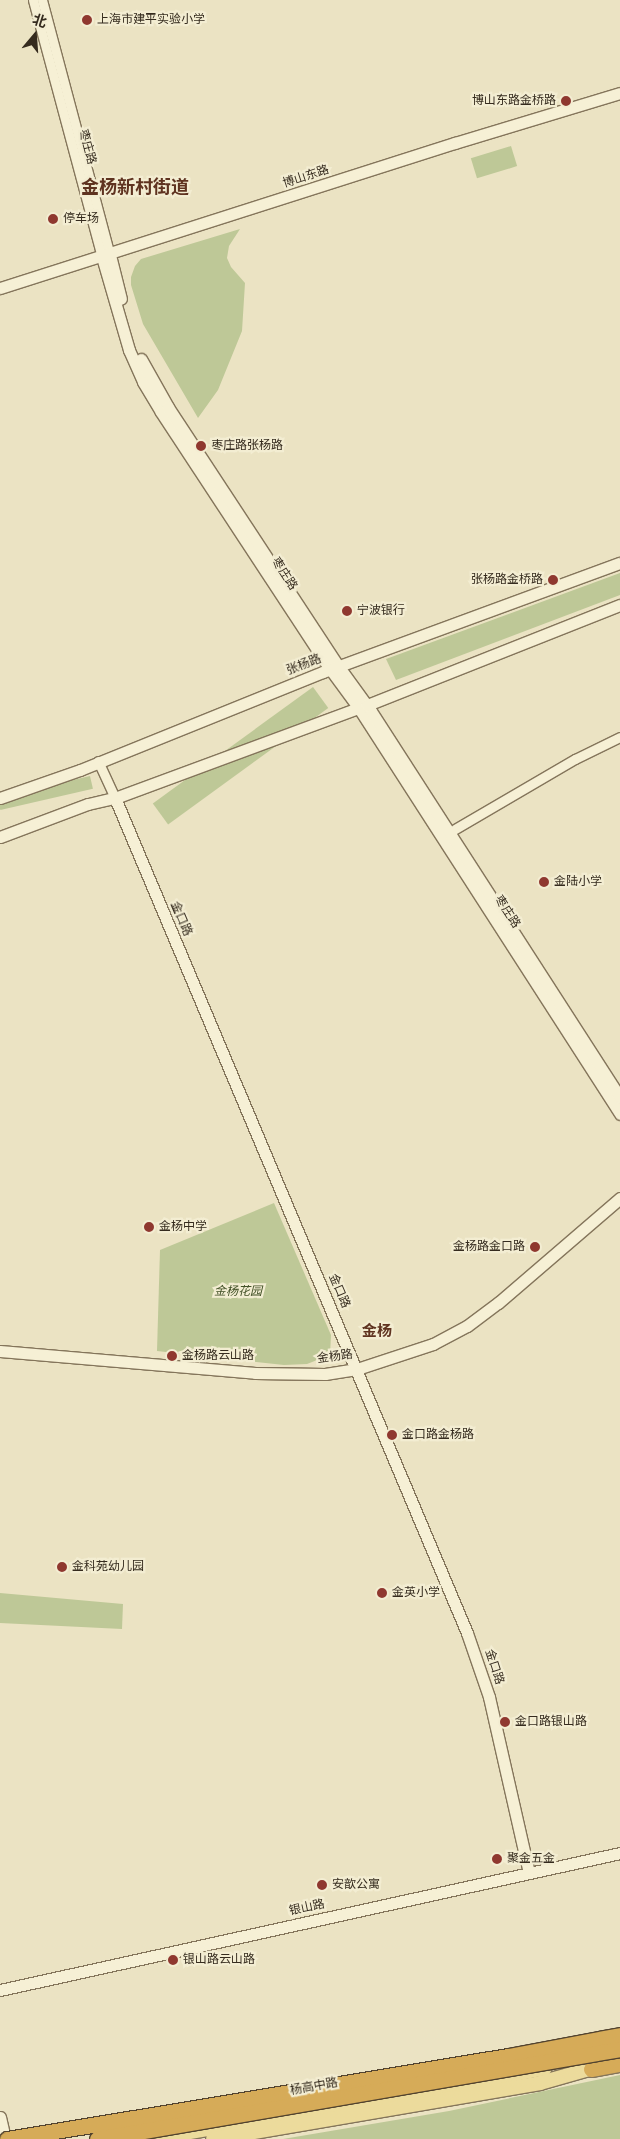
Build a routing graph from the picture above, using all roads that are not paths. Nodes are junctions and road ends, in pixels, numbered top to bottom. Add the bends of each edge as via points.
1 (32, 0) edge
2 (42, 0) edge
3 (620, 93) edge
4 (106, 256) junction
5 (0, 288) edge
6 (620, 564) edge
7 (620, 605) edge
8 (334, 668) junction
9 (362, 706) junction
10 (620, 737) edge
11 (98, 761) junction
12 (0, 798) edge
13 (115, 798) junction
14 (455, 829) dead end
15 (0, 836) edge
16 (620, 1098) edge
17 (620, 1114) edge
18 (620, 1198) edge
19 (0, 1350) edge
20 (357, 1369) junction
21 (620, 1853) edge
22 (528, 1873) junction
23 (0, 1990) edge
24 (620, 2028) edge
25 (620, 2034) edge
26 (620, 2044) edge
27 (620, 2049) edge
28 (620, 2060) edge
29 (620, 2064) edge
30 (592, 2069) junction
31 (200, 2102) junction
32 (0, 2117) edge
33 (253, 2121) junction
34 (4, 2137) edge
35 (216, 2138) edge
36 (97, 2139) edge
37 (149, 2139) edge

1 - 4 street, 枣庄路
2 - 4 street, 枣庄路
3 - 4 street, 博山东路
4 - 5 street, 博山东路
4 - 8 street, 枣庄路 via 136,348 151,378
6 - 8 street, 张杨路
7 - 9 street
8 - 9 street, 枣庄路
8 - 11 street, 张杨路
9 - 13 street
9 - 16 street, 枣庄路
9 - 17 street, 枣庄路
10 - 14 street via 575,759
11 - 12 street, 张杨路
11 - 13 street, 金口路
13 - 15 street via 88,804
13 - 20 street, 金口路
18 - 20 street, 金杨路 via 467,1326 417,1350
19 - 20 street, 金杨路 via 272,1374 325,1374
20 - 22 street, 金口路 via 480,1666
21 - 22 street, 银山路
22 - 23 street, 银山路
24 - 31 main road
25 - 34 highway, 杨高中路, bridge via 508,2056
26 - 33 main road, 杨高中路 via 521,2074
27 - 36 highway, 杨高中路, bridge
28 - 30 main road
29 - 30 highway
30 - 35 main road via 540,2083
31 - 33 main road
31 - 34 main road
32 - 34 street
33 - 37 main road, 杨高中路

